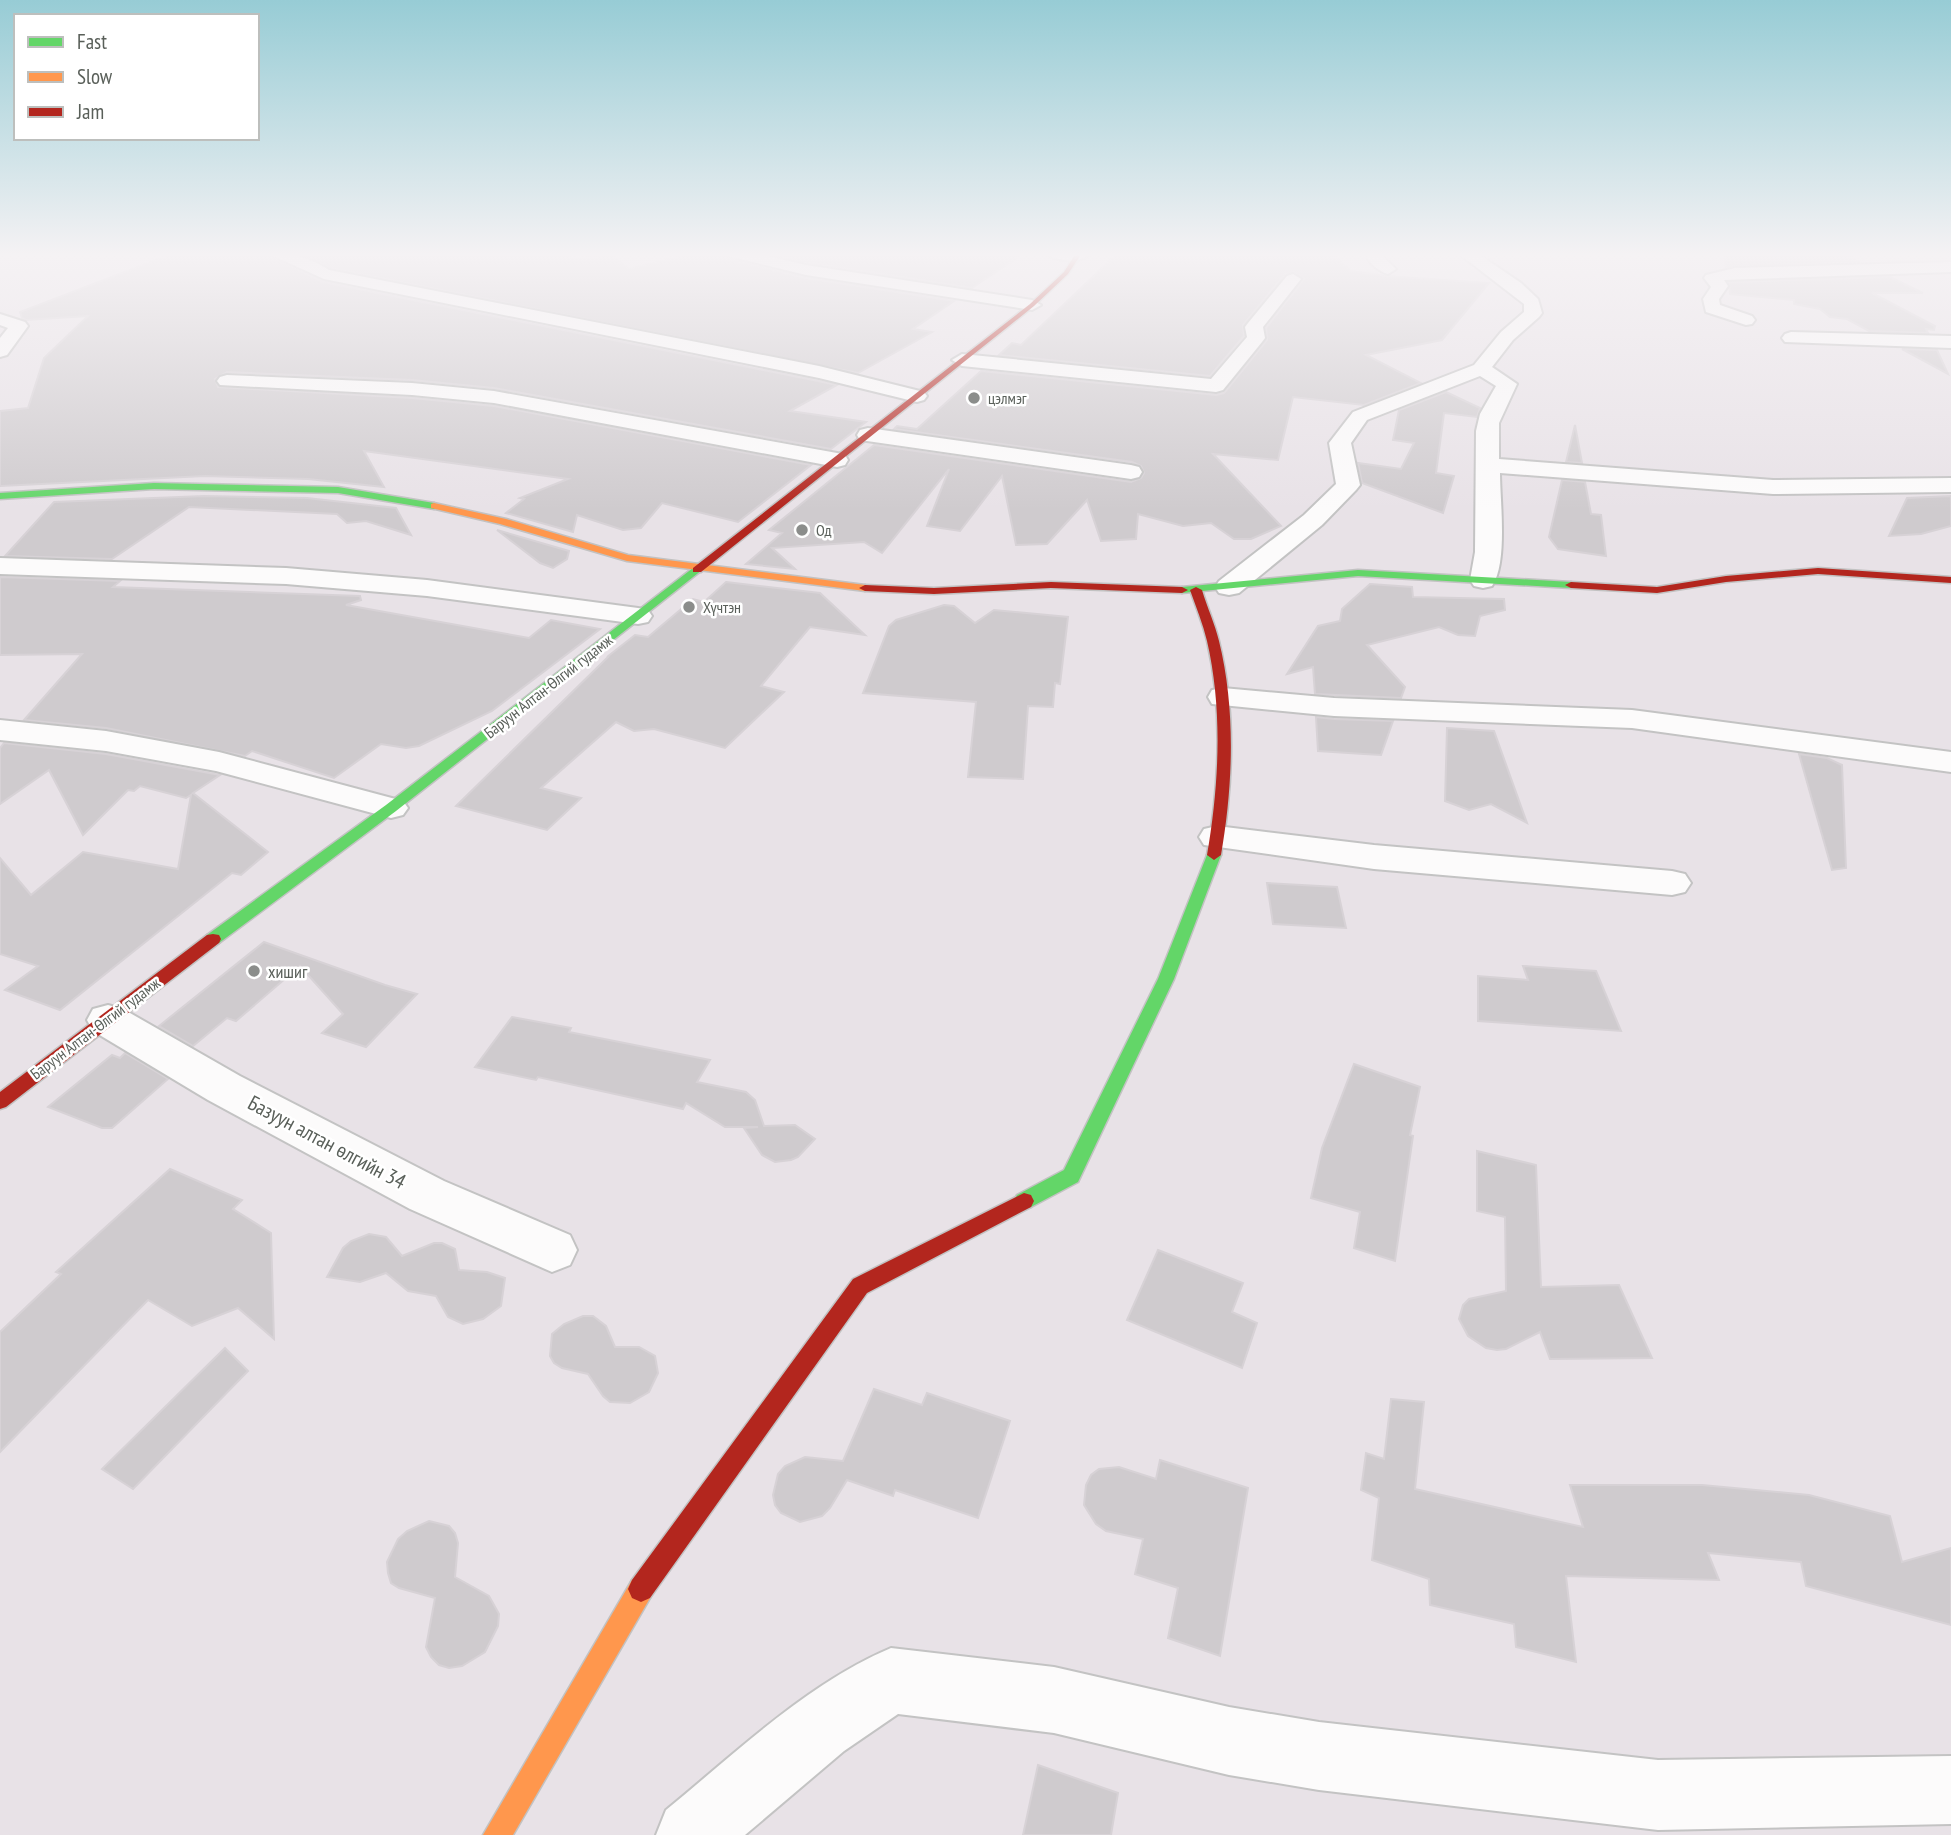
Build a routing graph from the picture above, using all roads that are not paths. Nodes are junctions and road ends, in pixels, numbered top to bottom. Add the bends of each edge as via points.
1 (650, 339) edge
2 (989, 339) edge
3 (1255, 339) edge
4 (1505, 339) edge
5 (1816, 339) edge
6 (1951, 342) edge
7 (962, 360) junction
8 (1481, 369) junction
9 (227, 381) dead end
10 (918, 396) junction
11 (868, 435) junction
12 (837, 460) junction
13 (1488, 466) junction
14 (1131, 472) dead end
15 (1951, 485) edge
16 (0, 496) edge
17 (0, 566) edge
18 (700, 568) junction
19 (1483, 580) junction
20 (1951, 580) edge
21 (1229, 587) junction
22 (1196, 590) junction
23 (638, 616) junction
24 (1223, 697) junction
25 (0, 730) edge
26 (1951, 762) edge
27 (391, 808) junction
28 (1217, 837) junction
29 (1672, 883) dead end
30 (108, 1020) junction
31 (0, 1102) edge
32 (552, 1250) dead end
33 (1951, 1790) edge
34 (497, 1835) edge
35 (691, 1835) edge

1 - 10 street
2 - 7 street, Баруун Алтан-Өлгий гудамж
3 - 7 street via 1216,386
4 - 8 street
5 - 6 street
7 - 10 street, Баруун Алтан-Өлгий гудамж
8 - 13 street via 1507,384 1488,415
8 - 21 street via 1360,415 1340,443 1349,485
9 - 12 street via 494,397
10 - 11 street, Баруун Алтан-Өлгий гудамж
11 - 12 street, Баруун Алтан-Өлгий гудамж
11 - 14 street
12 - 18 street, Баруун Алтан-Өлгий гудамж
13 - 15 street via 1773,487
13 - 19 street via 1488,552
16 - 18 street via 154,486 338,490 410,500 502,521 627,558
17 - 23 street via 286,576 427,588
18 - 22 street via 886,589 1051,585
18 - 23 street, Баруун Алтан-Өлгий гудамж
19 - 20 street via 1657,590 1818,571
19 - 21 street via 1358,573
21 - 22 street
22 - 24 street via 1213,640
23 - 27 street, Баруун Алтан-Өлгий гудамж
24 - 26 street via 1334,707 1633,719
24 - 28 street via 1222,808
25 - 27 street via 106,741 219,762
27 - 30 street, Баруун Алтан-Өлгий гудамж
28 - 29 street via 1374,857
28 - 34 street via 1166,979 1070,1176 860,1286 648,1578
30 - 31 street, Баруун Алтан-Өлгий гудамж
30 - 32 street, Базуун алтан өлгийн 34 via 224,1088 427,1195
33 - 35 street via 1658,1795 1319,1756 1229,1741 1054,1700 891,1681 820,1727

